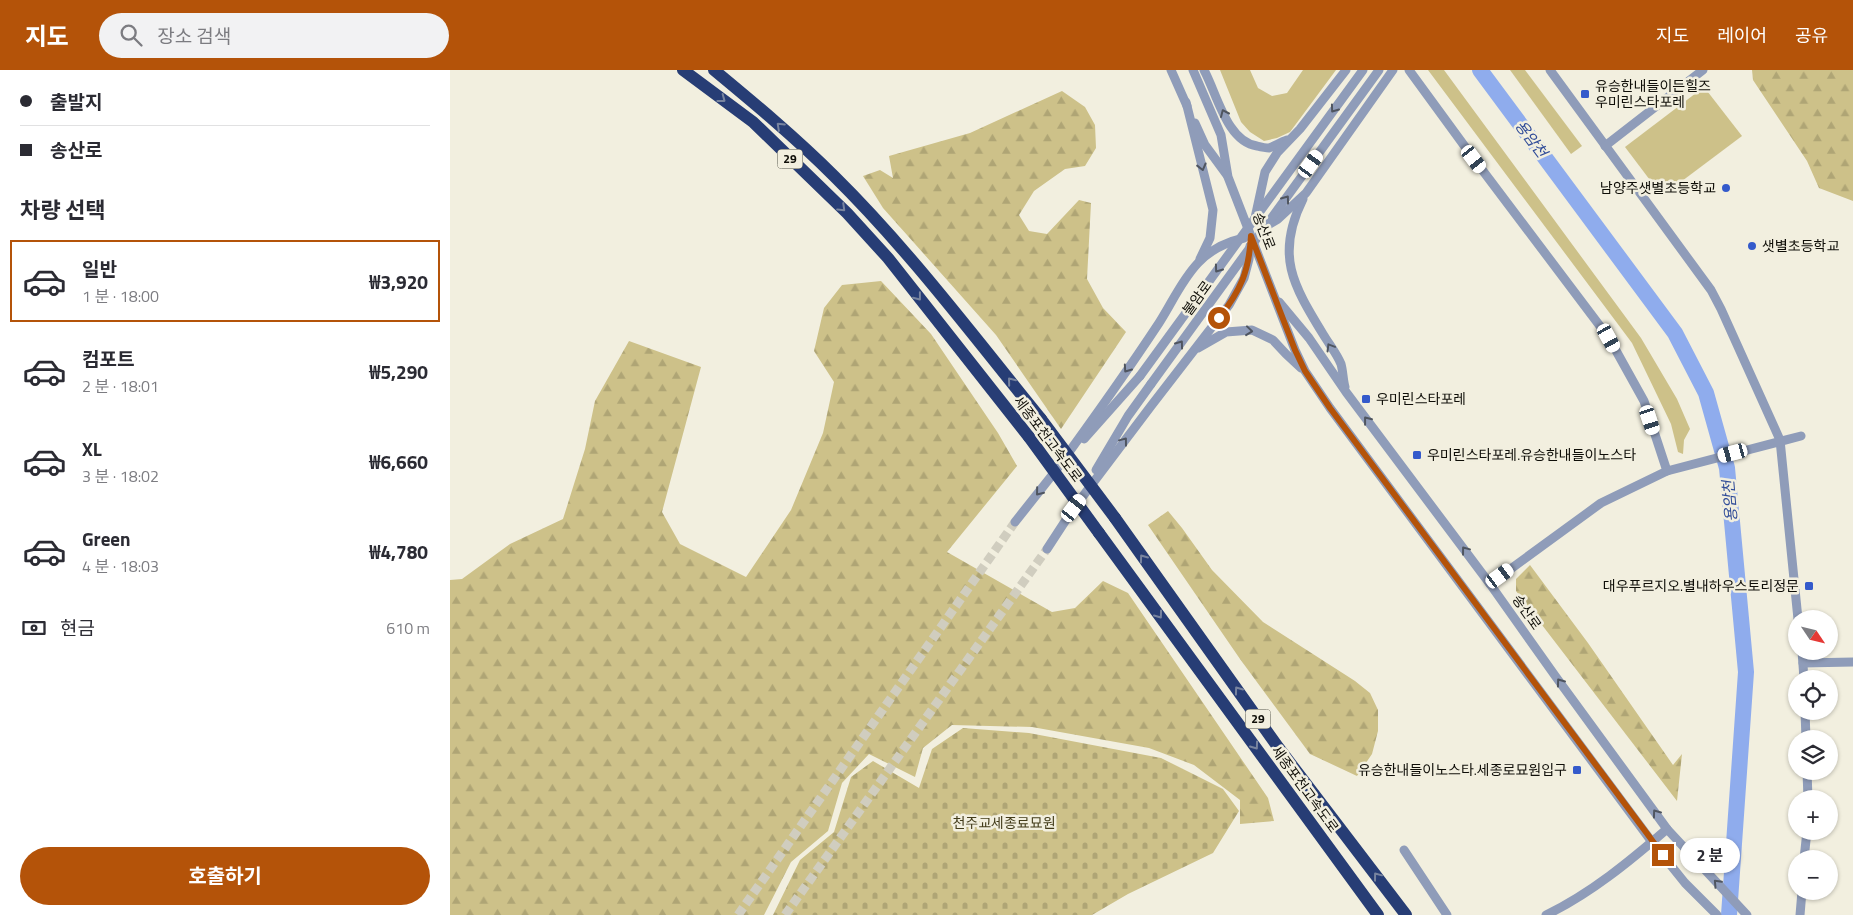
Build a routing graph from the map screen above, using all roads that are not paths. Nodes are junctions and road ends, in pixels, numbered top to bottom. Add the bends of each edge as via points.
1 (683, 70) edge
2 (714, 70) edge
3 (1171, 70) edge
4 (1193, 70) edge
5 (1204, 70) edge
6 (1346, 70) edge
7 (1363, 70) edge
8 (1379, 70) edge
9 (1393, 70) edge
10 (1409, 70) edge
11 (1550, 70) edge
12 (1703, 70) edge
13 (1186, 102) junction
14 (1289, 139) junction
15 (1605, 146) junction
16 (1228, 177) junction
17 (1306, 193) junction
18 (1251, 236) junction
19 (1198, 262) junction
20 (1274, 296) junction
21 (1190, 354) junction
22 (1305, 371) junction
23 (1346, 392) junction
24 (1801, 436) dead end
25 (1780, 440) junction
26 (1056, 470) junction
27 (1667, 471) junction
28 (1074, 508) junction
29 (1015, 522) tunnel mouth
30 (1047, 549) tunnel mouth
31 (1490, 584) junction
32 (1797, 610) edge
33 (1803, 660) edge
34 (1853, 662) edge
35 (1803, 663) junction
36 (1803, 670) edge
37 (1667, 829) junction
38 (1652, 842) junction
39 (1404, 850) dead end
40 (1801, 900) edge
41 (1378, 915) edge
42 (1406, 915) edge
43 (1447, 915) edge
44 (1546, 915) edge
45 (1717, 915) edge
46 (1747, 915) edge
47 (1800, 915) edge

1 -> 41 highway, 세종포천고속도로 / 29, bridge via 753,122 847,213 888,258 1028,437
42 -> 2 highway, 세종포천고속도로 / 29, bridge via 1278,747 1042,419 901,247 834,176
3 - 13 street, 송산로
4 - 16 street, 송산로 via 1221,135
14 -> 5 street via 1268,148 1250,145 1235,134
6 - 14 street
7 -> 26 street, 불암로, bridge via 1140,376
28 -> 8 street, 불암로, bridge via 1128,416
9 - 17 street
10 - 27 street via 1609,338 1644,401
11 - 15 street
12 - 15 street
13 - 16 street, 송산로 via 1205,145
13 -> 19 street via 1213,210 1210,238
14 - 18 street via 1265,172
15 - 25 street via 1711,290
16 - 18 street, 송산로
17 - 18 street via 1278,219
23 -> 17 street via 1341,364 1302,299 1290,267 1290,236
18 - 19 street via 1230,241
18 - 20 street, 송산로
18 - 21 street via 1250,259 1244,278 1229,305
19 -> 26 street
20 - 22 street, 송산로
20 - 23 street, 송산로 via 1310,338
21 -> 22 street via 1226,332 1252,330 1273,340
28 -> 21 street
22 - 38 street, 송산로
31 -> 23 street, 송산로
24 - 25 street
25 - 27 street
25 - 32 street
26 -> 29 street, 불암로
27 - 31 street via 1601,503
28 - 30 street, 불암로
37 -> 31 street, 송산로
33 - 35 street
34 - 35 street
35 - 36 street
37 - 38 street
46 -> 37 street, 송산로
38 - 44 street via 1568,904
38 - 45 street, 송산로
39 - 43 street
40 - 47 street

